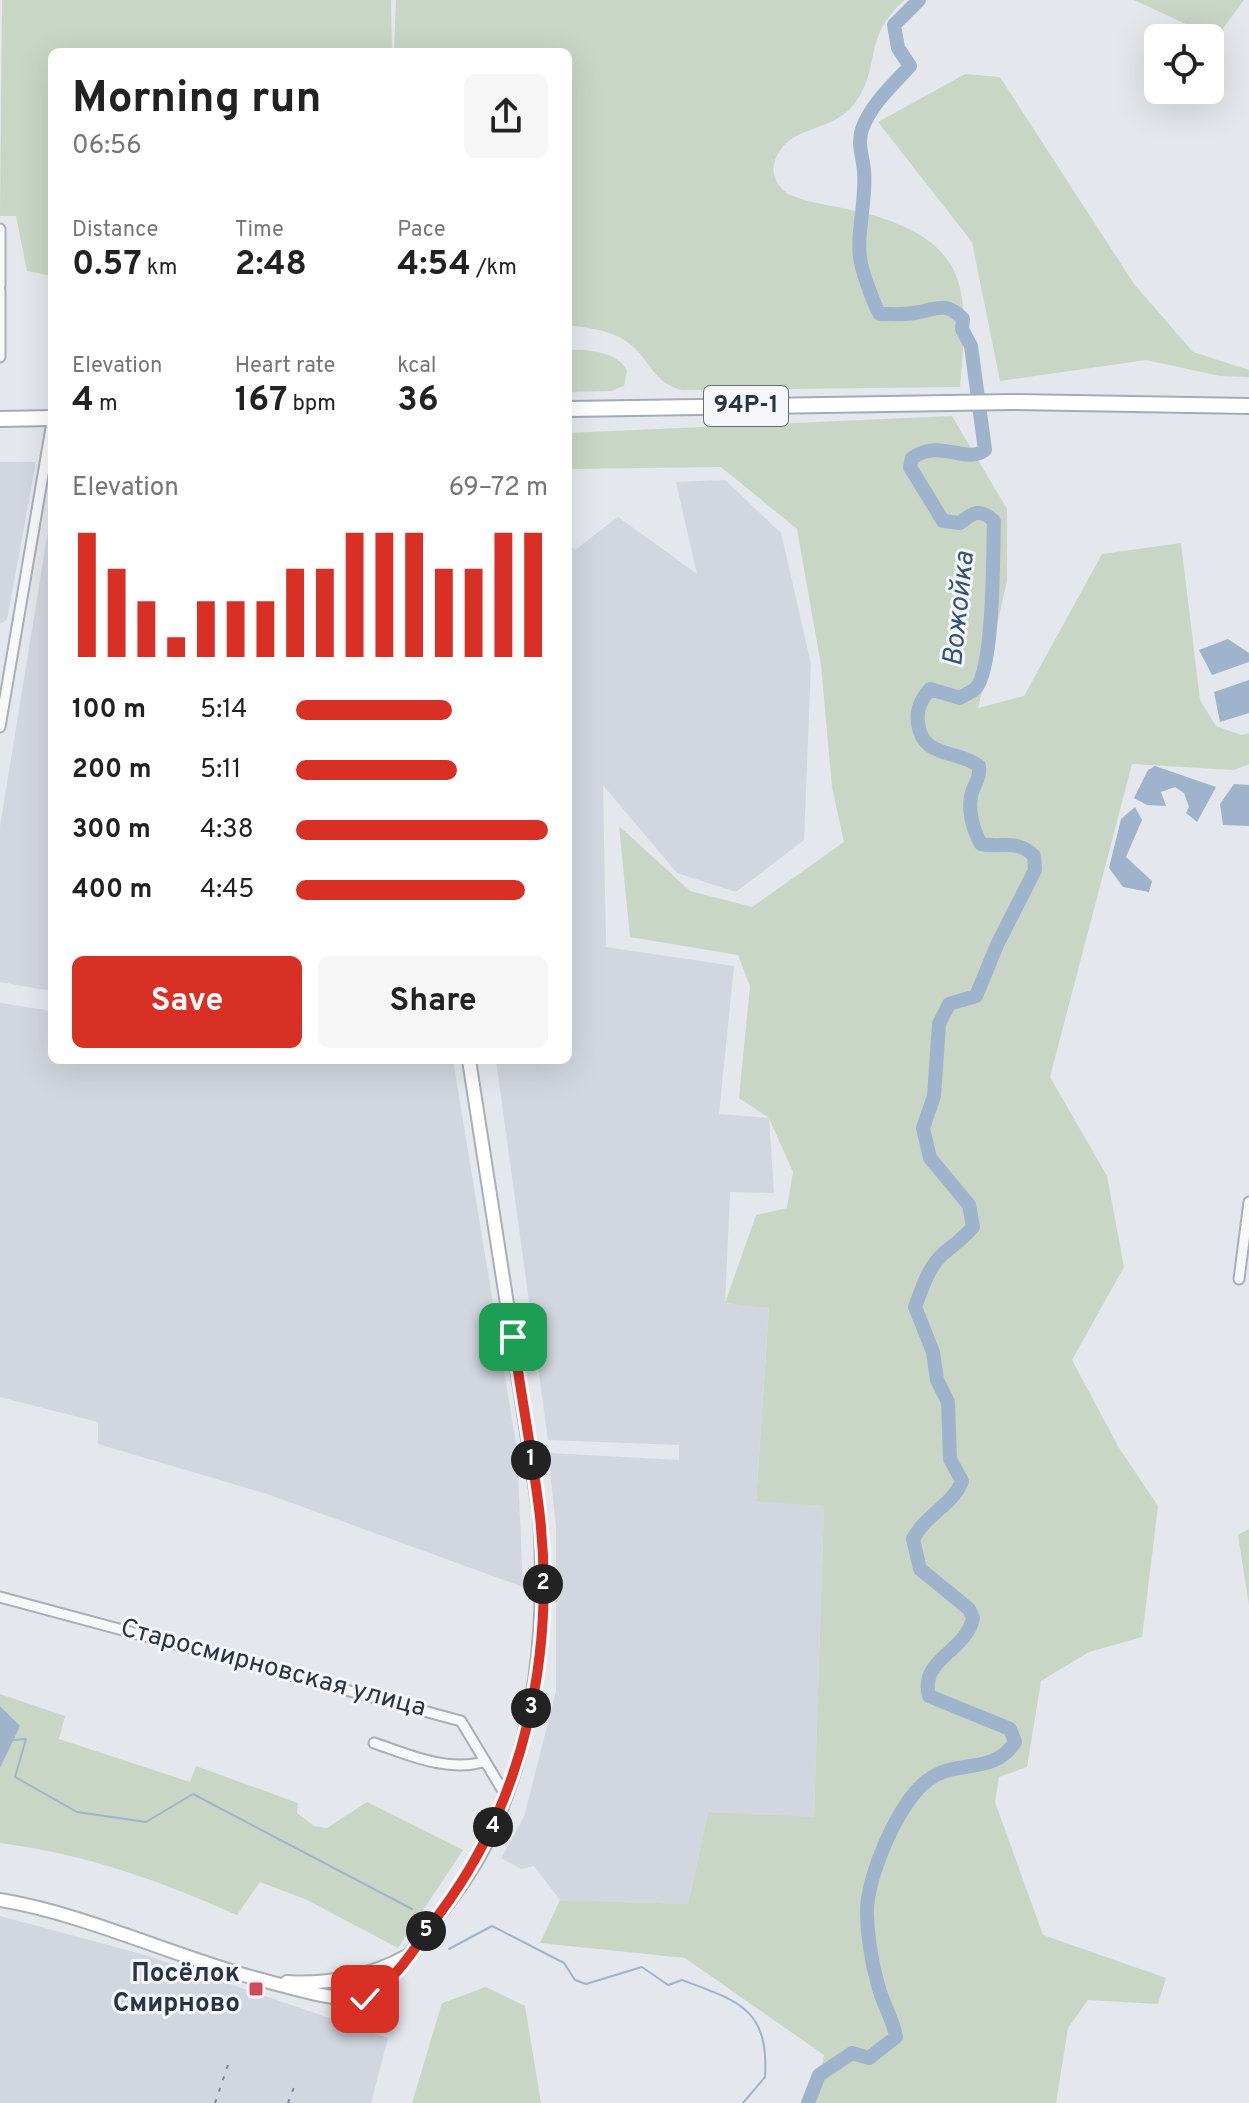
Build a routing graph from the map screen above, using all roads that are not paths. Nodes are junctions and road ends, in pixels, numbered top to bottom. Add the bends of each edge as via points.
1 (0, 229) edge
2 (0, 288) edge
3 (0, 357) edge
4 (1249, 406) edge
5 (572, 409) edge
6 (0, 419) edge
7 (48, 420) edge
8 (48, 444) edge
9 (0, 727) edge
10 (470, 1064) edge
11 (1249, 1202) edge
12 (1239, 1279) dead end
13 (0, 1597) edge
14 (374, 1743) dead end
15 (484, 1762) junction
16 (506, 1796) junction
17 (0, 1900) edge
18 (409, 1955) junction
19 (259, 1979) junction

1 - 2 street
2 - 3 street
4 - 5 main road, 94Р-1 via 1012,402
6 - 7 main road
8 - 9 street
10 - 16 street via 540,1516 543,1569 540,1661
11 - 12 street
13 - 15 street, Старосмирновская улица via 461,1721
14 - 15 street via 440,1765
15 - 16 street, Старосмирновская улица
16 - 18 street via 466,1878
17 - 19 street via 31,1905
18 - 19 street via 383,1969 326,1981
18 - 19 street via 386,1987 365,1999 314,1996

